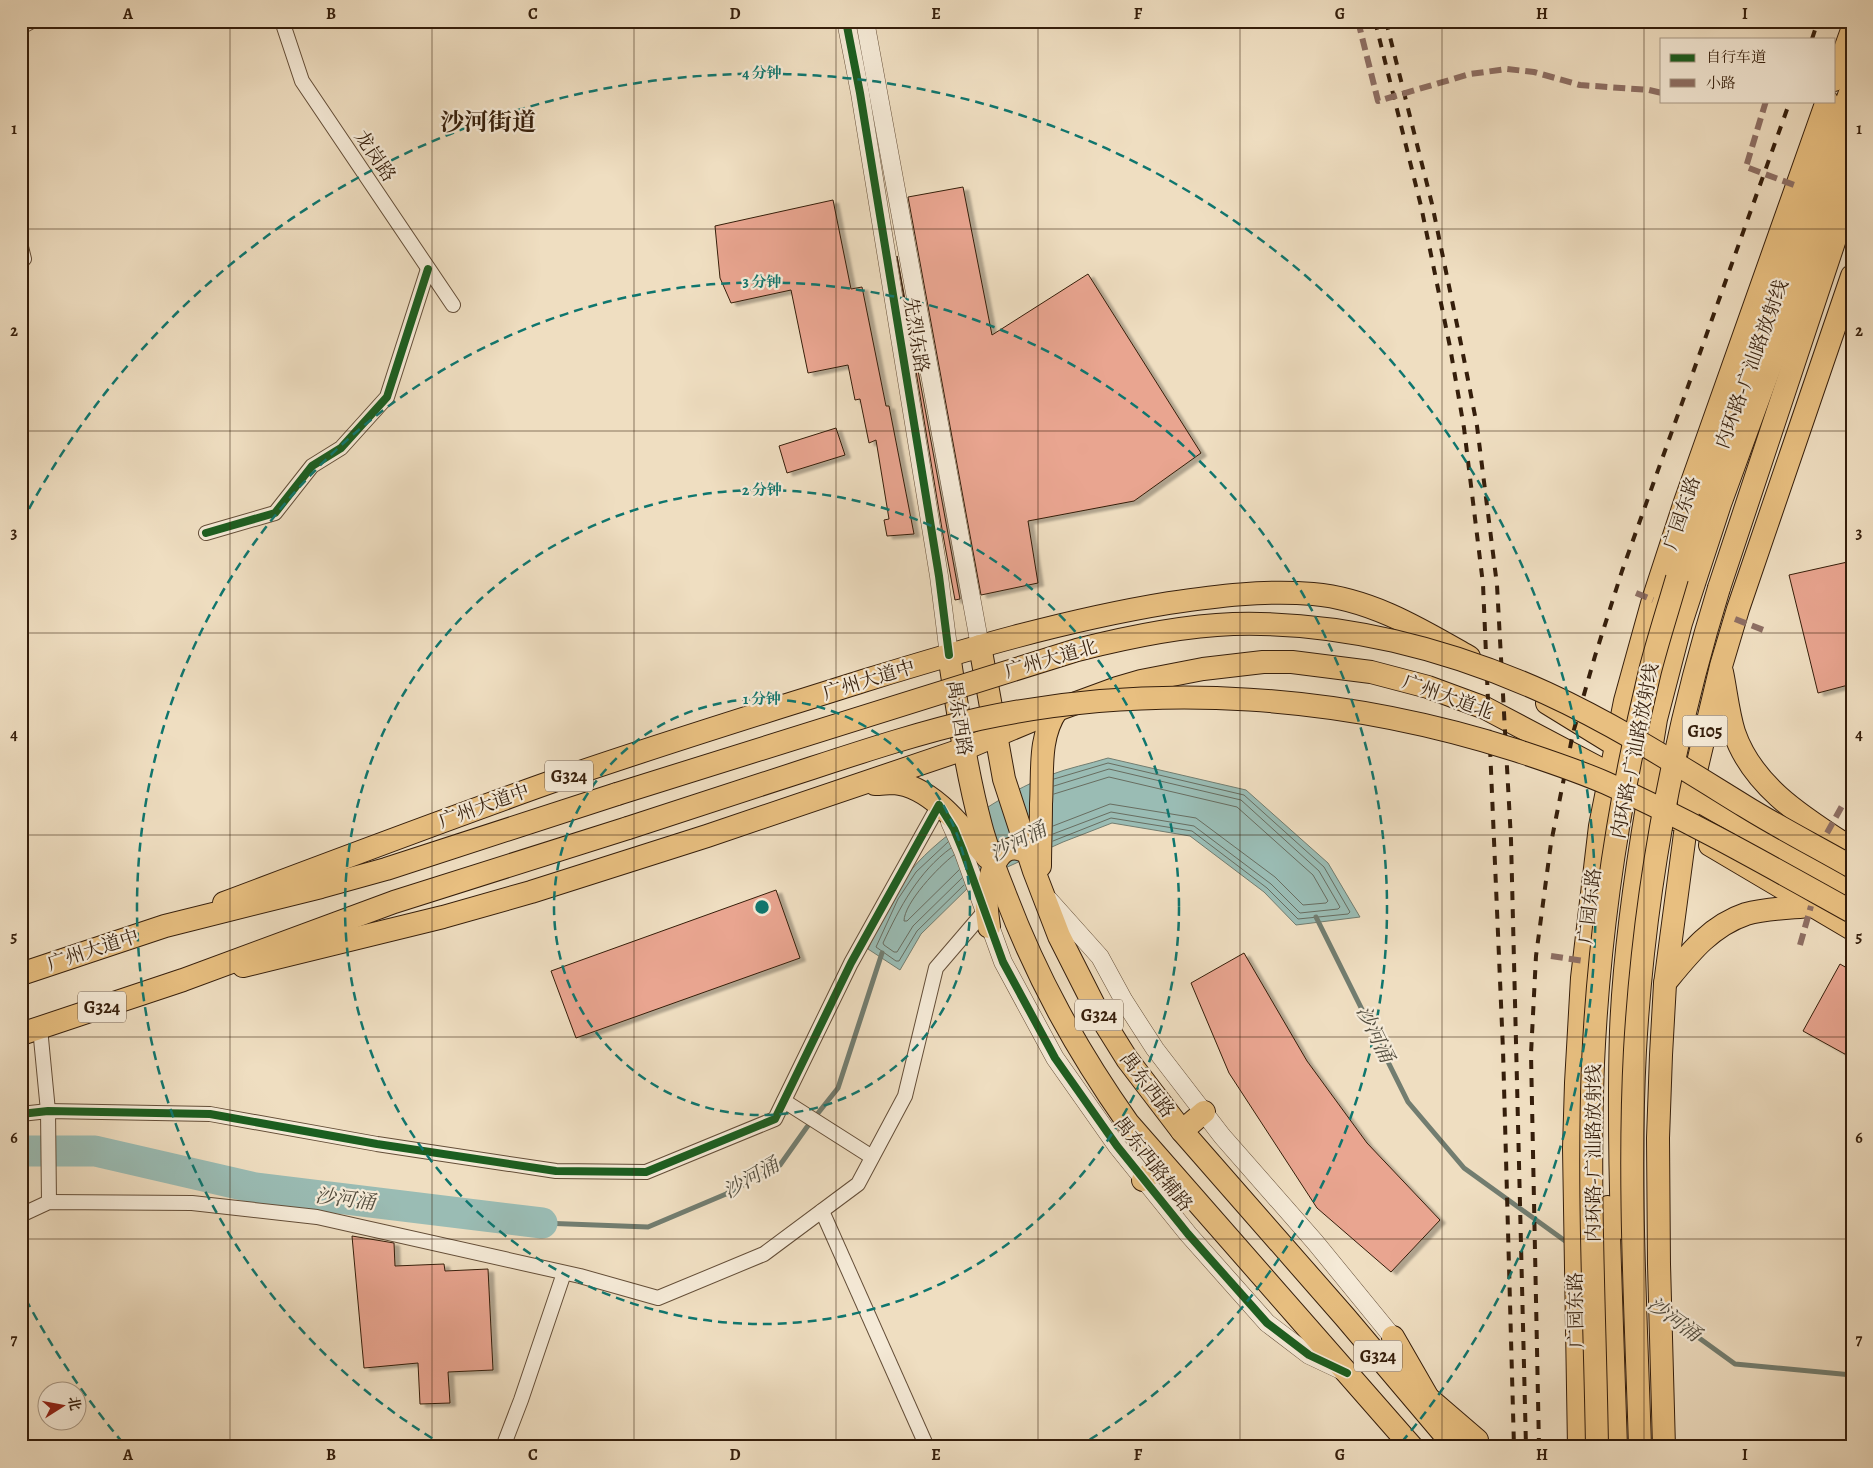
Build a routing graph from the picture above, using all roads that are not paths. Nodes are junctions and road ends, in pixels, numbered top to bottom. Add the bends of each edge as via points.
1 (32, 21) edge
2 (282, 21) edge
3 (846, 21) edge
4 (865, 21) edge
5 (21, 27) edge
6 (1852, 30) edge
7 (1836, 74) edge
8 (1852, 87) edge
9 (1827, 102) edge
10 (1852, 142) edge
11 (1852, 170) edge
12 (893, 178) junction
13 (874, 180) junction
14 (1852, 188) edge
15 (21, 247) edge
16 (21, 260) edge
17 (428, 269) junction
18 (1852, 276) edge
19 (453, 305) dead end
20 (206, 534) dead end
21 (980, 646) junction
22 (949, 655) junction
23 (1721, 666) junction
24 (1057, 710) junction
25 (996, 736) junction
26 (964, 749) junction
27 (1616, 756) junction
28 (1657, 774) junction
29 (859, 785) junction
30 (617, 794) joint
31 (1640, 796) junction
32 (939, 805) junction
33 (1684, 815) junction
34 (1032, 838) junction
35 (1852, 849) edge
36 (985, 857) junction
37 (1852, 867) edge
38 (1852, 888) edge
39 (1042, 890) junction
40 (1811, 906) junction
41 (1852, 912) edge
42 (986, 919) junction
43 (165, 926) junction
44 (1852, 929) edge
45 (21, 974) edge
46 (183, 980) junction
47 (1665, 984) junction
48 (30, 1031) edge
49 (788, 1104) junction
50 (48, 1110) junction
51 (1204, 1112) junction
52 (21, 1114) edge
53 (1182, 1131) junction
54 (872, 1157) junction
55 (1162, 1163) junction
56 (1143, 1180) junction
57 (49, 1202) junction
58 (822, 1211) junction
59 (21, 1215) edge
60 (1301, 1266) junction
61 (564, 1273) junction
62 (1274, 1290) junction
63 (1327, 1296) junction
64 (1302, 1321) junction
65 (1393, 1337) junction
66 (1374, 1351) junction
67 (1347, 1373) junction
68 (1428, 1398) junction
69 (1620, 1398) junction
70 (1468, 1445) edge
71 (504, 1447) edge
72 (927, 1447) edge
73 (1412, 1447) edge
74 (1579, 1447) edge
75 (1597, 1447) edge
76 (1616, 1447) edge
77 (1630, 1447) edge
78 (1640, 1447) edge
79 (1664, 1447) edge

1 - 5 street
2 - 17 street, 龙岗路 via 302,81
3 - 13 street, 先烈东路
4 - 12 street, 先烈东路
6 - 7 main road
8 - 75 main road, 内环路-广汕路放射线, bridge via 1677,578 1651,669 1629,770 1607,912 1593,1063
9 - 27 main road, 广园东路 via 1653,600 1637,655
10 - 28 main road via 1696,572 1656,720
11 - 28 main road via 1735,495 1686,646
12 - 13 street
12 - 21 street, 先烈东路
13 - 22 street, 先烈东路 via 938,567
14 - 78 main road, 内环路-广汕路放射线, bridge via 1704,635 1682,721 1661,828 1644,950 1635,1069 1633,1190
15 - 16 street via 24,259
17 - 19 street, 龙岗路
17 - 20 street via 387,397 341,448 312,466 276,513
18 - 23 main road
21 - 22 main road, 广州大道中 / G324
21 - 25 main road, 禺东西路 / G324
21 - 27 main road, 广州大道北 via 1084,620 1201,598 1243,593 1316,594 1358,602 1408,623 1504,676
22 - 26 main road, 禺东西路
22 - 43 main road, 广州大道中 / G324 via 743,718 552,782
23 - 33 main road, G105
23 - 35 main road via 1733,731 1741,750 1759,776 1774,794 1798,813
24 - 25 main road, 广州大道北
24 - 27 main road, 广州大道北 via 1133,684 1203,669 1292,662 1371,672 1459,697
24 - 34 main road via 1046,735
25 - 26 main road, 广州大道北
25 - 34 main road, 禺东西路 / G324 via 1004,779
26 - 29 main road, 广州大道北
26 - 36 main road, 禺东西路
27 - 28 main road, 广州大道北
27 - 31 main road, 广州大道北
27 - 74 main road, 广园东路 via 1600,826 1581,986 1574,1215
28 - 33 main road, 广州大道北
28 - 33 main road via 1653,786
29 - 32 main road, G324 via 896,783 919,791
29 - 46 main road, G324 via 485,906
30 - 37 main road, 广州大道北, bridge via 1077,650 1198,626 1286,626 1336,630 1434,651 1482,666 1546,693 1672,761
30 - 43 main road, 广州大道中 via 386,869
31 - 33 main road, 广州大道北
31 - 69 main road via 1633,822 1614,964 1607,1047 1606,1106
32 - 36 main road, G324
32 - 49 street via 851,963
33 - 38 main road, 广州大道北
33 - 40 main road, 广州大道北
33 - 47 main road
34 - 36 main road via 1022,850 1012,849 997,858
34 - 39 main road, 禺东西路 / G324
36 - 42 main road
36 - 42 street, 禺东西路辅路 via 974,881
36 - 55 main road, 禺东西路 / G324 via 1063,1022 1106,1092
39 - 51 street via 1100,957 1155,1049
39 - 53 main road, 禺东西路 / G324 via 1059,936 1097,1011 1127,1059
40 - 44 main road, 广州大道北
40 - 47 main road via 1746,914 1722,925 1690,952
41 - 46 main road, 广州大道北, bridge via 1700,828 1603,782 1481,740 1405,720 1267,700 1132,700 1043,708 982,719 879,746 394,902
42 - 54 street via 936,968 905,1096
42 - 56 street, 禺东西路辅路 via 1003,962 1055,1058
43 - 45 main road, 广州大道中 / G324
46 - 48 main road, G324
47 - 79 main road via 1658,1138
48 - 50 street
49 - 50 street via 775,1119 646,1172 556,1171 210,1114
49 - 54 street
50 - 52 street
50 - 57 street
51 - 53 main road
51 - 65 street
53 - 60 main road, 禺东西路 / G324
54 - 58 street via 858,1184
55 - 56 main road
55 - 62 main road, 禺东西路 / G324
56 - 67 street, 禺东西路辅路 via 1267,1324 1309,1355
57 - 59 street
57 - 61 street via 192,1203 317,1217
58 - 61 street via 764,1254 658,1298
58 - 72 street
60 - 62 main road
60 - 63 main road, 禺东西路 / G324
61 - 71 street
62 - 64 main road, 禺东西路 / G324
63 - 64 main road
63 - 66 main road, 禺东西路 / G324
64 - 67 main road, 禺东西路 / G324
65 - 68 main road
65 - 70 street
66 - 68 main road
66 - 70 main road, 禺东西路 / G324
67 - 73 main road, 禺东西路 / G324
68 - 70 main road
69 - 76 main road
69 - 77 main road

